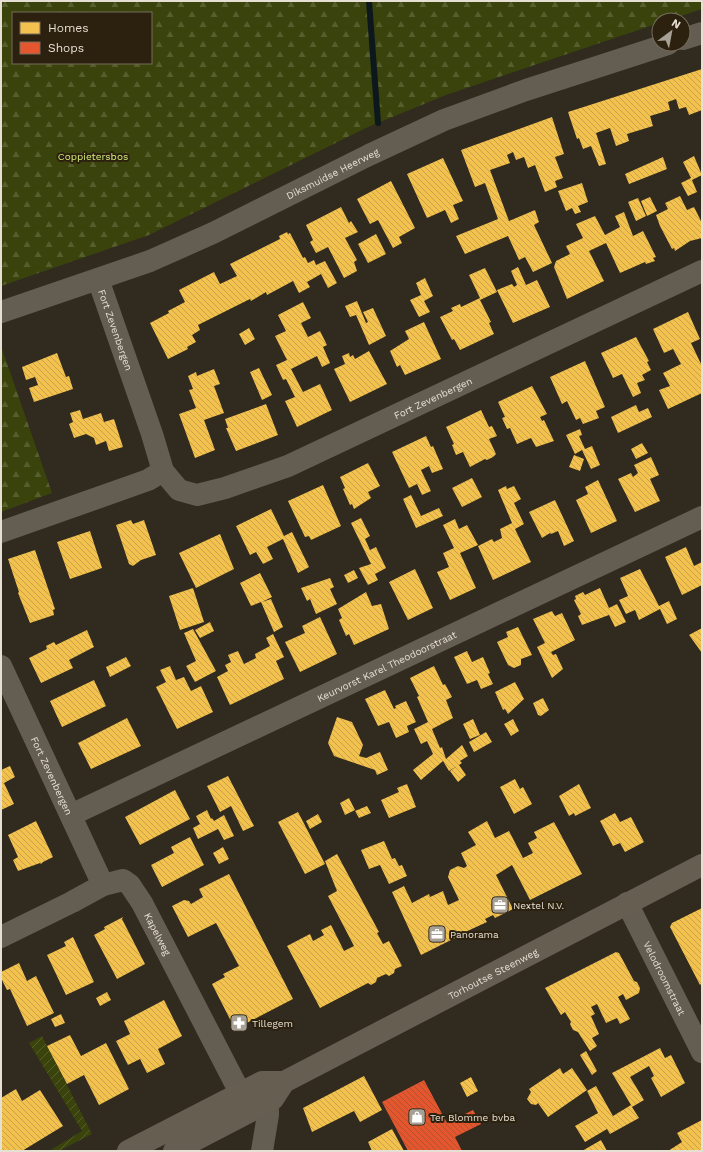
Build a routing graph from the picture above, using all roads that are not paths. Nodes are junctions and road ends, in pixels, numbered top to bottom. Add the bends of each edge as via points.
1 (702, 34) edge
2 (691, 37) edge
3 (651, 50) edge
4 (702, 271) edge
5 (98, 279) junction
6 (1, 312) edge
7 (163, 471) junction
8 (702, 517) edge
9 (1, 532) edge
10 (1, 666) edge
11 (71, 815) junction
12 (702, 865) edge
13 (103, 885) junction
14 (627, 903) junction
15 (1, 937) edge
16 (702, 1052) edge
17 (254, 1098) junction
18 (128, 1151) edge
19 (174, 1151) edge
20 (262, 1151) edge

1 - 2 street
3 - 5 street, Diksmuidse Heerweg via 444,120 213,233 150,261
4 - 7 street, Fort Zevenbergen via 288,466 197,495 180,490
5 - 6 street, Diksmuidse Heerweg
5 - 7 street, Fort Zevenbergen
7 - 9 street via 148,480
8 - 11 street, Keurvorst Karel Theodoorstraat
10 - 11 street, Fort Zevenbergen
11 - 13 street, Fort Zevenbergen
12 - 14 main road, Torhoutse Steenweg
13 - 15 street, Kapelweg
13 - 17 street, Kapelweg via 123,880 135,892
14 - 16 street, Velodroomstraat
14 - 17 main road, Torhoutse Steenweg
17 - 18 main road, Torhoutse Steenweg
17 - 19 main road, Torhoutse Steenweg
17 - 20 street via 268,1115

